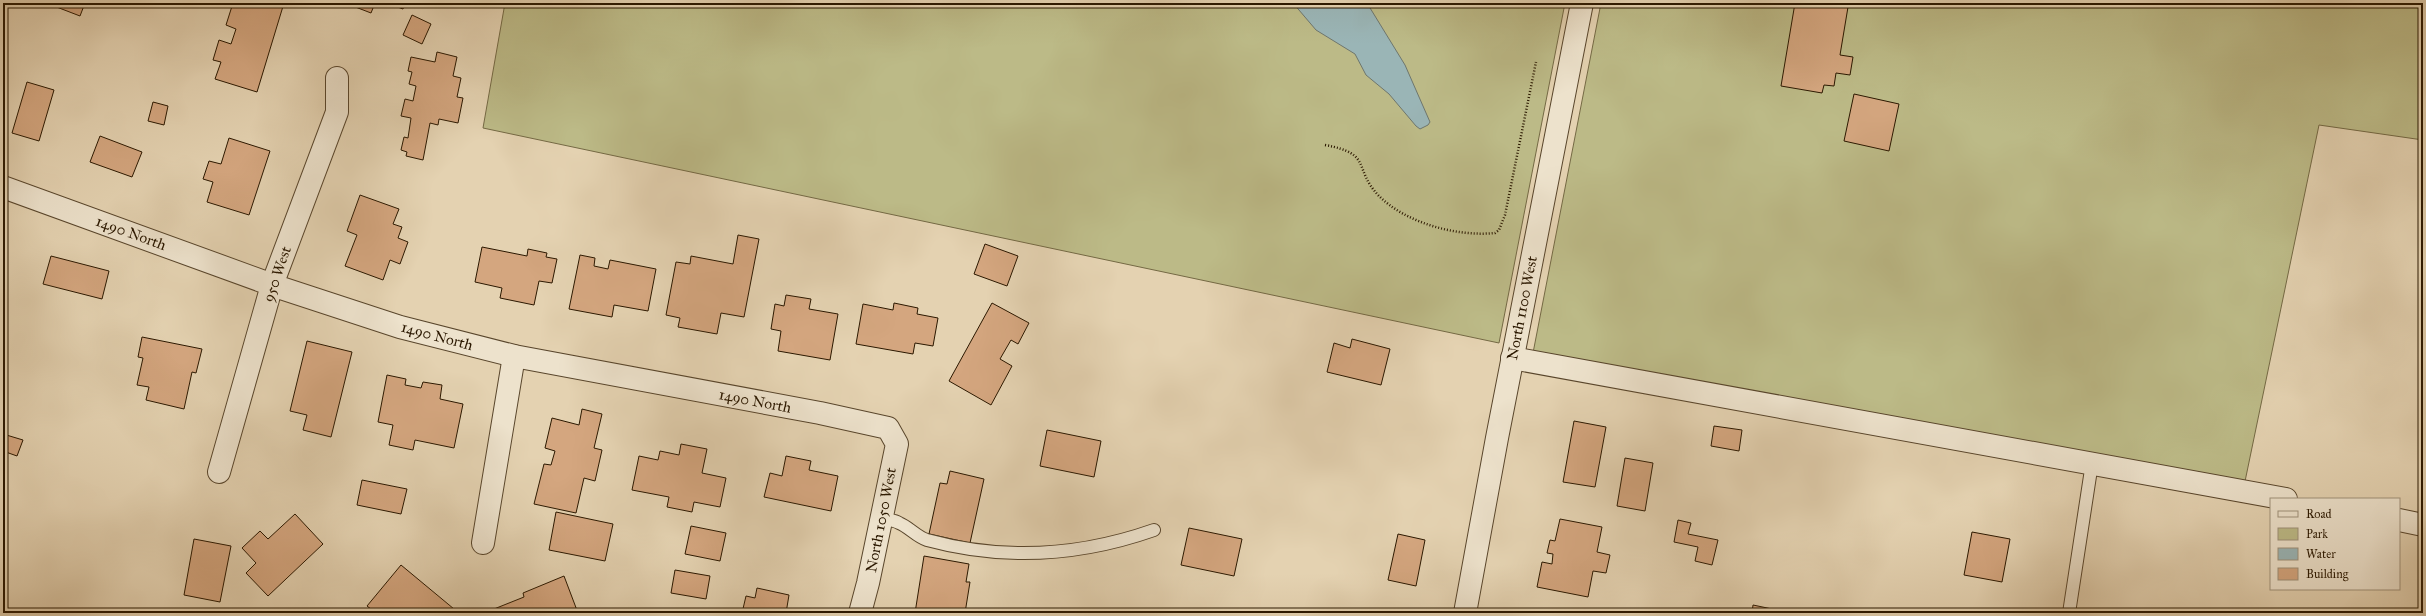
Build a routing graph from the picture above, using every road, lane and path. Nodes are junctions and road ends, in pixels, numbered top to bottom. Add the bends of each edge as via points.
1 (1582, 3) edge
2 (1536, 62) dead end
3 (337, 78) dead end
4 (1325, 145) dead end
5 (3, 187) edge
6 (272, 285) junction
7 (514, 356) junction
8 (1512, 358) junction
9 (888, 428) joint
10 (2092, 463) junction
11 (219, 472) dead end
12 (2281, 498) edge
13 (881, 518) junction
14 (2400, 520) edge
15 (2423, 525) edge
16 (1154, 530) dead end
17 (483, 543) dead end
18 (860, 613) edge
19 (1465, 613) edge
20 (2069, 613) edge

1 - 8 street, North 1100 West
2 - 4 path via 1505,215 1499,230 1495,233 1445,228 1413,218 1378,195 1353,153
3 - 6 street, 950 West via 337,112
5 - 6 street, 1490 North
6 - 7 street, 1490 North via 400,327
6 - 11 street, 950 West
7 - 9 street, 1490 North
7 - 17 street
8 - 10 street
8 - 19 street, North 1100 West
9 - 13 street, North 1050 West via 897,444
10 - 12 street
10 - 20 lane
13 - 16 lane via 897,522 926,539 988,552 1041,553 1095,548
13 - 18 street, North 1050 West
14 - 15 street

